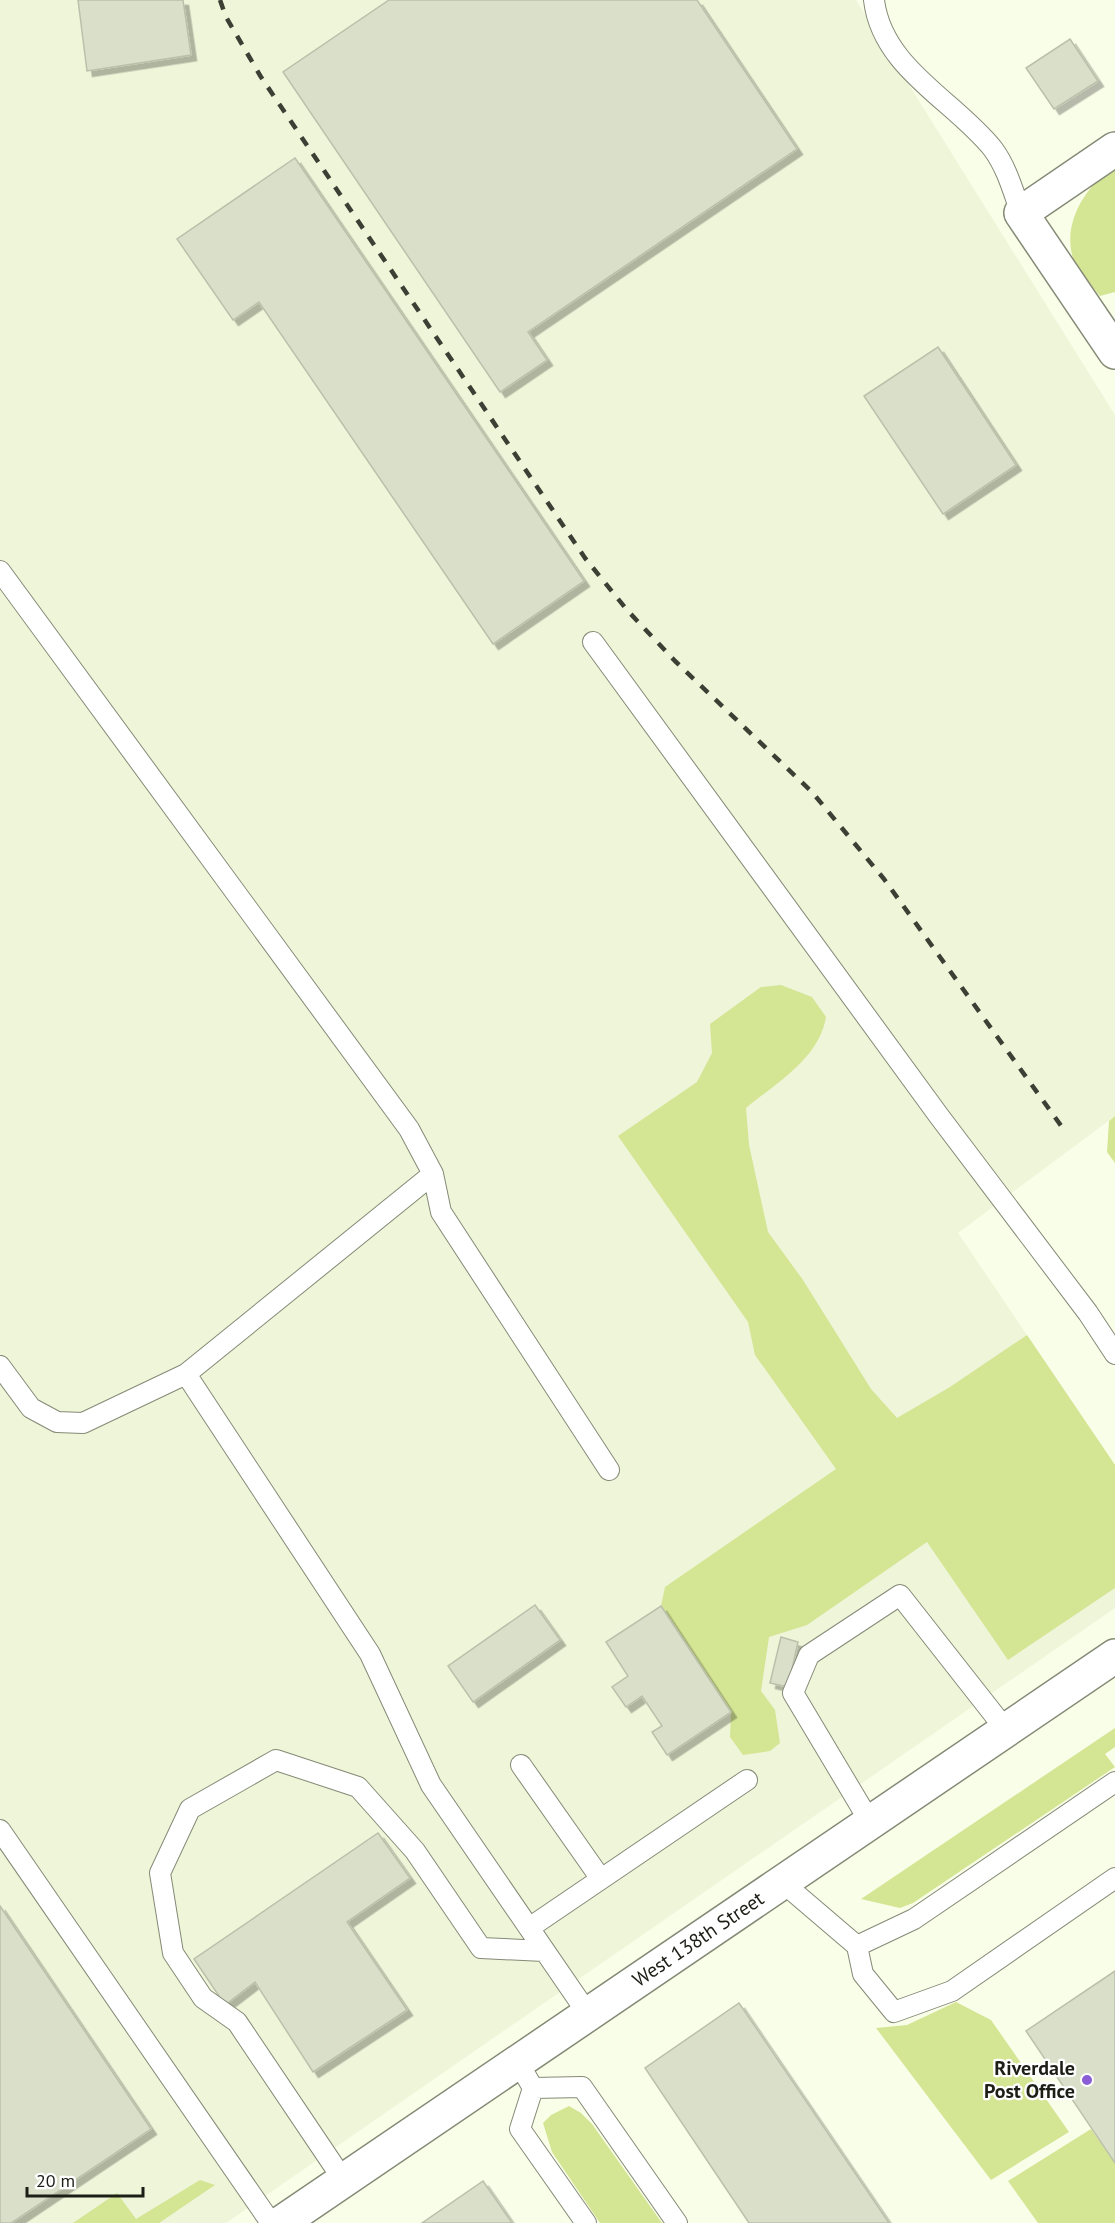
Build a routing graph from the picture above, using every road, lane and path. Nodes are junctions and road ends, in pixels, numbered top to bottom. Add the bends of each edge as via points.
1 (874, 0) edge
2 (1115, 149) edge
3 (1021, 213) junction
4 (1115, 352) edge
5 (0, 571) edge
6 (594, 642) dead end
7 (434, 1174) junction
8 (1115, 1354) edge
9 (0, 1366) edge
10 (186, 1374) junction
11 (609, 1470) dead end
12 (1115, 1656) edge
13 (1006, 1730) junction
14 (521, 1765) dead end
15 (747, 1780) dead end
16 (1115, 1782) edge
17 (870, 1822) junction
18 (0, 1830) edge
19 (1115, 1878) edge
20 (601, 1879) junction
21 (782, 1882) junction
22 (529, 1928) junction
23 (858, 1946) junction
24 (544, 1951) junction
25 (588, 2014) junction
26 (525, 2075) junction
27 (344, 2181) junction
28 (270, 2223) edge
29 (281, 2223) edge
30 (586, 2223) edge
31 (677, 2223) edge

1 - 3 lane via 883,34 902,62 991,147 1003,164
2 - 3 street
3 - 4 street
5 - 7 lane via 409,1129
6 - 8 lane
7 - 10 lane
7 - 11 lane via 441,1212
9 - 10 lane via 31,1408 57,1422 83,1423
10 - 22 lane via 370,1654 432,1785
12 - 13 street, West 138th Street
13 - 17 street, West 138th Street
13 - 17 lane via 900,1595 809,1656 794,1693
14 - 20 lane
15 - 20 lane
16 - 23 lane via 914,1919
17 - 21 street, West 138th Street
18 - 28 lane
19 - 23 lane via 952,1991 894,2012 863,1974
20 - 22 lane
21 - 23 lane
21 - 25 street, West 138th Street
22 - 24 lane
24 - 25 lane
24 - 27 lane via 481,1948 415,1851 358,1787 276,1760 190,1809 160,1873 173,1953 202,1998 237,2022
25 - 26 street, West 138th Street
26 - 27 street, West 138th Street
26 - 30 lane via 520,2129
26 - 31 lane via 582,2087
27 - 29 street, West 138th Street

